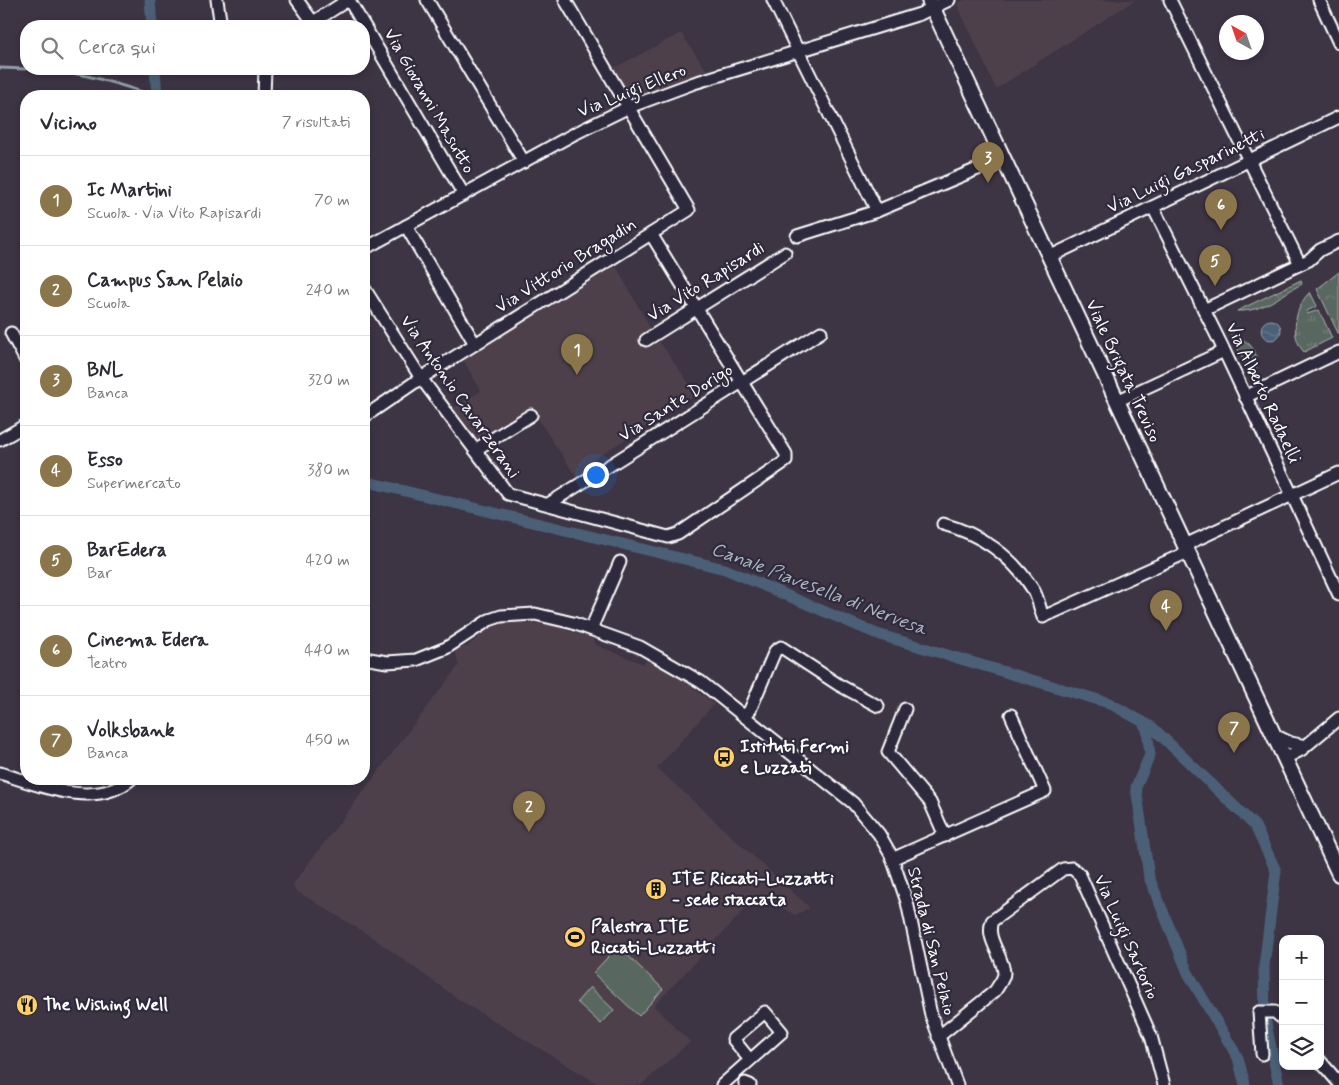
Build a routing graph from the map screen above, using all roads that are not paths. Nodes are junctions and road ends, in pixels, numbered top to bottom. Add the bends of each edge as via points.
1 (217, 0) edge
2 (297, 0) edge
3 (349, 0) edge
4 (427, 0) edge
5 (565, 0) edge
6 (773, 0) edge
7 (949, 0) edge
8 (1170, 0) edge
9 (1319, 0) edge
10 (931, 4) edge
11 (220, 20) edge
12 (308, 20) edge
13 (316, 20) edge
14 (361, 20) edge
15 (370, 35) edge
16 (1339, 43) edge
17 (798, 51) junction
18 (265, 75) edge
19 (264, 90) edge
20 (629, 107) junction
21 (1339, 117) edge
22 (1004, 158) junction
23 (1250, 160) junction
24 (524, 162) junction
25 (464, 194) junction
26 (1153, 207) junction
27 (876, 211) junction
28 (406, 226) junction
29 (651, 234) junction
30 (797, 236) dead end
31 (1339, 241) edge
32 (370, 246) edge
33 (784, 253) dead end
34 (1049, 257) junction
35 (1300, 264) junction
36 (370, 297) edge
37 (696, 309) junction
38 (1204, 310) junction
39 (821, 332) dead end
40 (10, 333) dead end
41 (646, 340) dead end
42 (475, 344) junction
43 (20, 350) edge
44 (1224, 350) junction
45 (1339, 352) edge
46 (421, 378) junction
47 (741, 382) junction
48 (1245, 397) junction
49 (1117, 401) junction
50 (370, 414) edge
51 (531, 415) dead end
52 (20, 429) edge
53 (0, 440) edge
54 (475, 450) junction
55 (1339, 473) edge
56 (1291, 495) junction
57 (550, 504) junction
58 (943, 524) dead end
59 (1186, 549) junction
60 (620, 562) dead end
61 (1339, 594) edge
62 (591, 629) junction
63 (370, 659) edge
64 (878, 706) dead end
65 (905, 709) dead end
66 (1011, 715) dead end
67 (746, 716) junction
68 (1339, 718) edge
69 (1274, 735) junction
70 (1306, 746) junction
71 (1285, 758) junction
72 (0, 773) edge
73 (20, 779) edge
74 (42, 785) edge
75 (121, 785) edge
76 (945, 836) junction
77 (892, 859) junction
78 (1339, 874) edge
79 (1279, 1017) edge
80 (938, 1037) junction
81 (1262, 1054) dead end
82 (750, 1060) dead end
83 (1324, 1066) edge
84 (1339, 1083) edge
85 (722, 1085) edge
86 (958, 1085) edge
87 (1164, 1085) edge

1 - 11 street
2 - 12 street
3 - 13 street
3 - 14 street, Via Giovanni Masutto
4 - 24 street
5 - 20 street
6 - 17 street
7 - 10 street, Via Luigi Ellero
8 - 23 street
9 - 16 street
10 - 17 street, Via Luigi Ellero
10 - 22 main road, Viale Brigata Treviso
15 - 25 street, Via Giovanni Masutto
17 - 20 street, Via Luigi Ellero
17 - 27 street
18 - 19 street
20 - 24 street, Via Luigi Ellero
20 - 29 street, Via Vittorio Bragadin via 689,210
21 - 23 street, Via Luigi Gasparinetti
22 - 27 street
22 - 34 main road, Viale Brigata Treviso
23 - 26 street, Via Luigi Gasparinetti
23 - 35 street
24 - 25 street, Via Luigi Ellero
25 - 28 street, Via Luigi Ellero
26 - 34 street, Via Luigi Gasparinetti
26 - 38 street, Via Alberto Radaelli
27 - 30 street
28 - 32 street, Via Luigi Ellero
28 - 42 street
29 - 37 street
29 - 42 street, Via Vittorio Bragadin
31 - 35 street
33 - 37 street, Via Vito Rapisardi
34 - 49 main road, Viale Brigata Treviso
35 - 38 street
36 - 46 street, Via Antonio Cavarzerani
37 - 41 street, Via Vito Rapisardi
37 - 47 street
38 - 44 street, Via Alberto Radaelli
39 - 47 street, Via Sante Dorigo
40 - 43 street
42 - 46 street, Via Vittorio Bragadin
44 - 48 street, Via Alberto Radaelli
44 - 49 street
45 - 48 street
46 - 50 street, Via Vittorio Bragadin
46 - 54 street, Via Antonio Cavarzerani
47 - 57 street, Via Sante Dorigo
47 - 57 street, Via Antonio Cavarzerani via 786,454 786,461 678,534 668,536
48 - 56 street, Via Alberto Radaelli
49 - 59 main road, Viale Brigata Treviso
51 - 54 street
52 - 53 street
54 - 57 street, Via Antonio Cavarzerani via 508,494
55 - 56 street
56 - 59 street
56 - 61 street, Via Alberto Radaelli
58 - 59 street via 962,529 994,546 1035,592 1043,617
59 - 69 main road, Viale Brigata Treviso
60 - 62 street
62 - 63 street, Strada di San Pelaio via 556,618 516,614 489,620 431,656 400,662
62 - 67 street, Strada di San Pelaio via 671,663
64 - 67 street via 781,647 776,651
65 - 76 street via 888,752 930,802
66 - 76 street via 1045,791
67 - 77 street, Strada di San Pelaio via 863,813 880,834
68 - 70 street
69 - 70 street
69 - 71 main road, Viale Brigata Treviso
70 - 71 street
71 - 78 main road, Viale Brigata Treviso
72 - 73 street
74 - 75 street via 88,794
76 - 77 street
77 - 80 street, Strada di San Pelaio via 907,902
79 - 81 street via 1267,1011 1259,1012
80 - 86 street, Strada di San Pelaio
80 - 87 street, Via Luigi Sartorio via 995,991 1000,983 1004,974 989,929 992,921 1063,868 1072,868 1080,875 1151,1036
82 - 85 street
83 - 84 street

